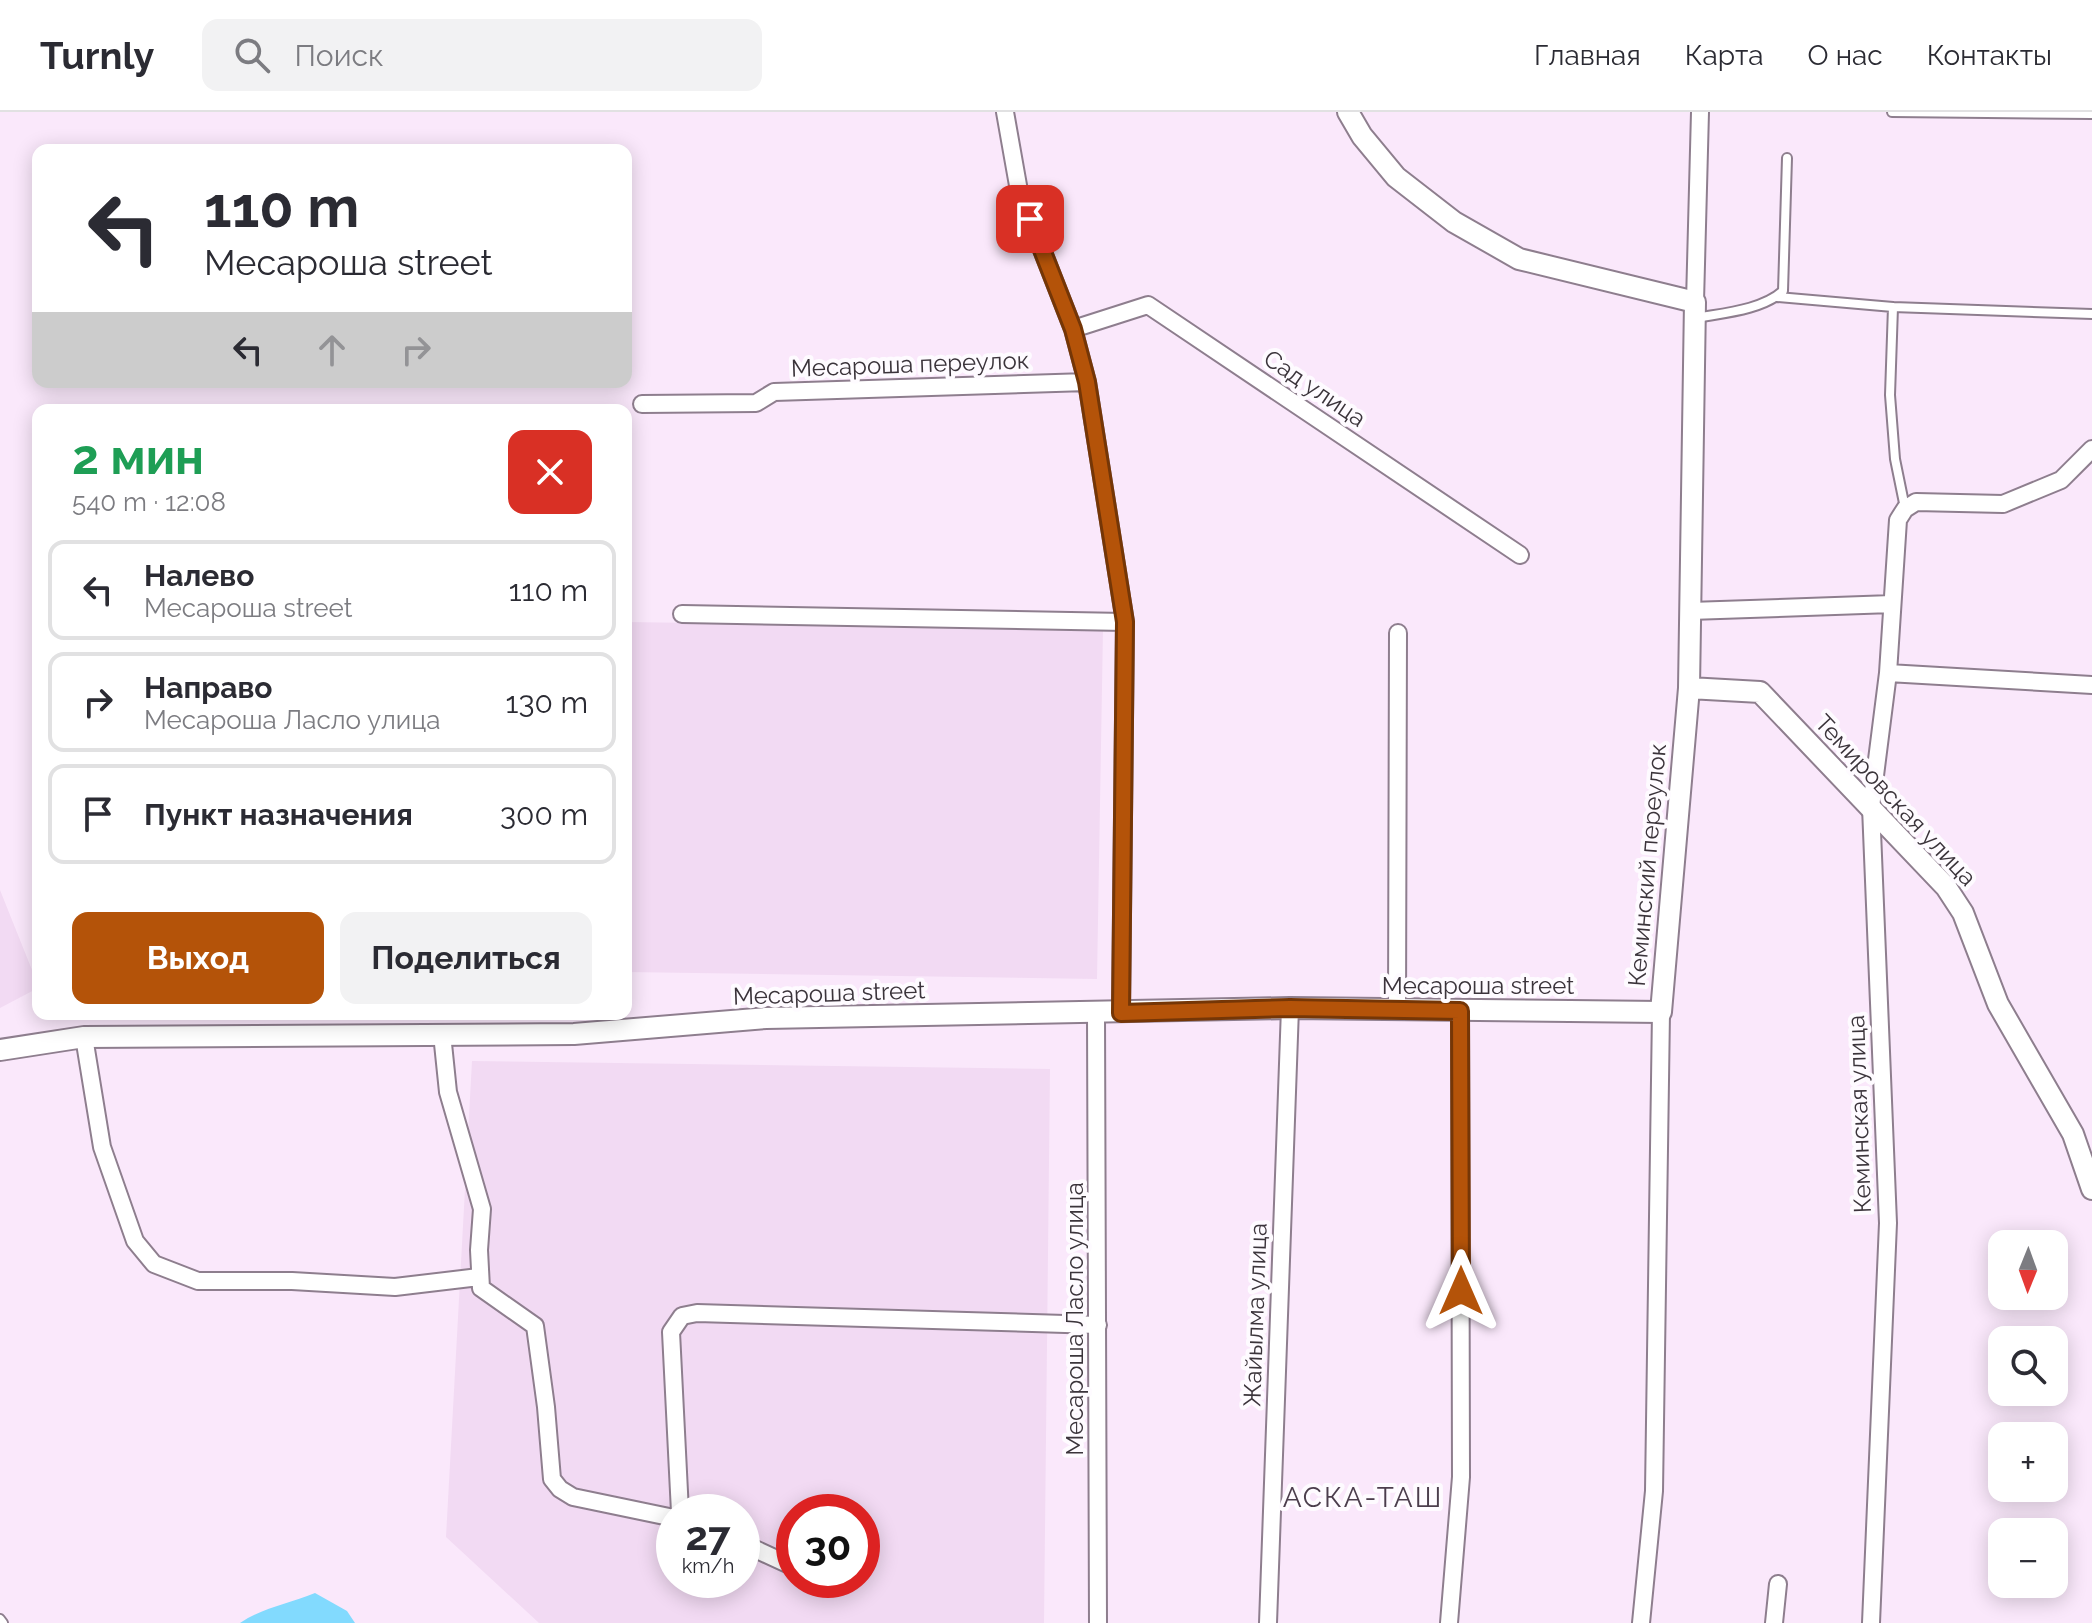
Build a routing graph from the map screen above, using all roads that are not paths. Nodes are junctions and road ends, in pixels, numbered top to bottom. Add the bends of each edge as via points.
1 (1005, 112) edge
2 (1348, 112) edge
3 (1700, 112) edge
4 (1892, 112) edge
5 (2092, 114) edge
6 (1787, 158) dead end
7 (1777, 297) junction
8 (1893, 307) junction
9 (1695, 310) junction
10 (2092, 314) edge
11 (1073, 329) junction
12 (1087, 382) junction
13 (642, 404) dead end
14 (2092, 449) edge
15 (1905, 509) junction
16 (1520, 555) dead end
17 (1892, 604) junction
18 (1690, 611) junction
19 (682, 614) dead end
20 (1125, 622) junction
21 (1398, 633) dead end
22 (1888, 673) junction
23 (2092, 685) edge
24 (1689, 688) junction
25 (1871, 807) junction
26 (1290, 1008) junction
27 (1397, 1011) junction
28 (1460, 1011) junction
29 (1661, 1012) junction
30 (1121, 1013) junction
31 (1096, 1014) junction
32 (442, 1034) junction
33 (84, 1037) junction
34 (0, 1050) edge
35 (2092, 1189) edge
36 (479, 1277) junction
37 (1098, 1325) junction
38 (679, 1494) edge
39 (656, 1514) edge
40 (1778, 1584) dead end
41 (1098, 1623) edge
42 (1268, 1623) edge
43 (1449, 1623) edge
44 (1641, 1623) edge
45 (1774, 1623) edge
46 (1871, 1623) edge

1 - 11 street via 1019,191
2 - 9 street via 1396,177 1454,222 1519,259
3 - 9 street, Кеминский переулок
4 - 5 lane
6 - 7 lane via 1786,276
7 - 8 lane
7 - 9 lane via 1741,309
8 - 10 lane
8 - 15 lane via 1890,395
9 - 18 street, Кеминский переулок
11 - 12 street
11 - 16 street, Сад улица via 1148,305
12 - 13 street, Месароша переулок via 774,392 756,403
12 - 20 street
14 - 15 street via 2061,480 2003,504 1916,502
15 - 17 street, Кеминская улица via 1898,520
17 - 18 street
17 - 22 street, Кеминская улица
18 - 24 street, Кеминский переулок
19 - 20 street
20 - 30 street
21 - 27 street
22 - 23 street
22 - 25 street, Кеминская улица
24 - 25 street, Темировская улица via 1760,692
24 - 29 street, Кеминский переулок
25 - 35 street, Темировская улица via 1946,887 1963,913 1998,1004 2073,1134
25 - 46 street, Кеминская улица via 1888,1223
26 - 27 street, Месароша street
26 - 30 street, Месароша street
26 - 42 street, Жайылма улица
27 - 28 street, Месароша street
28 - 29 street, Месароша street
28 - 43 street via 1461,1477
29 - 44 street, Кеминский переулок via 1654,1491
30 - 31 street, Месароша street
31 - 32 street, Месароша street via 766,1018 574,1034
31 - 37 street, Месароша Ласло улица
32 - 33 street, Месароша street
32 - 36 street via 448,1092 482,1209
33 - 34 street, Месароша street
33 - 36 street via 102,1147 135,1241 154,1264 198,1281 395,1287
36 - 39 street via 481,1288 535,1326 552,1479 573,1497
37 - 38 street via 682,1316 671,1332
37 - 41 street, Месароша Ласло улица
40 - 45 street

